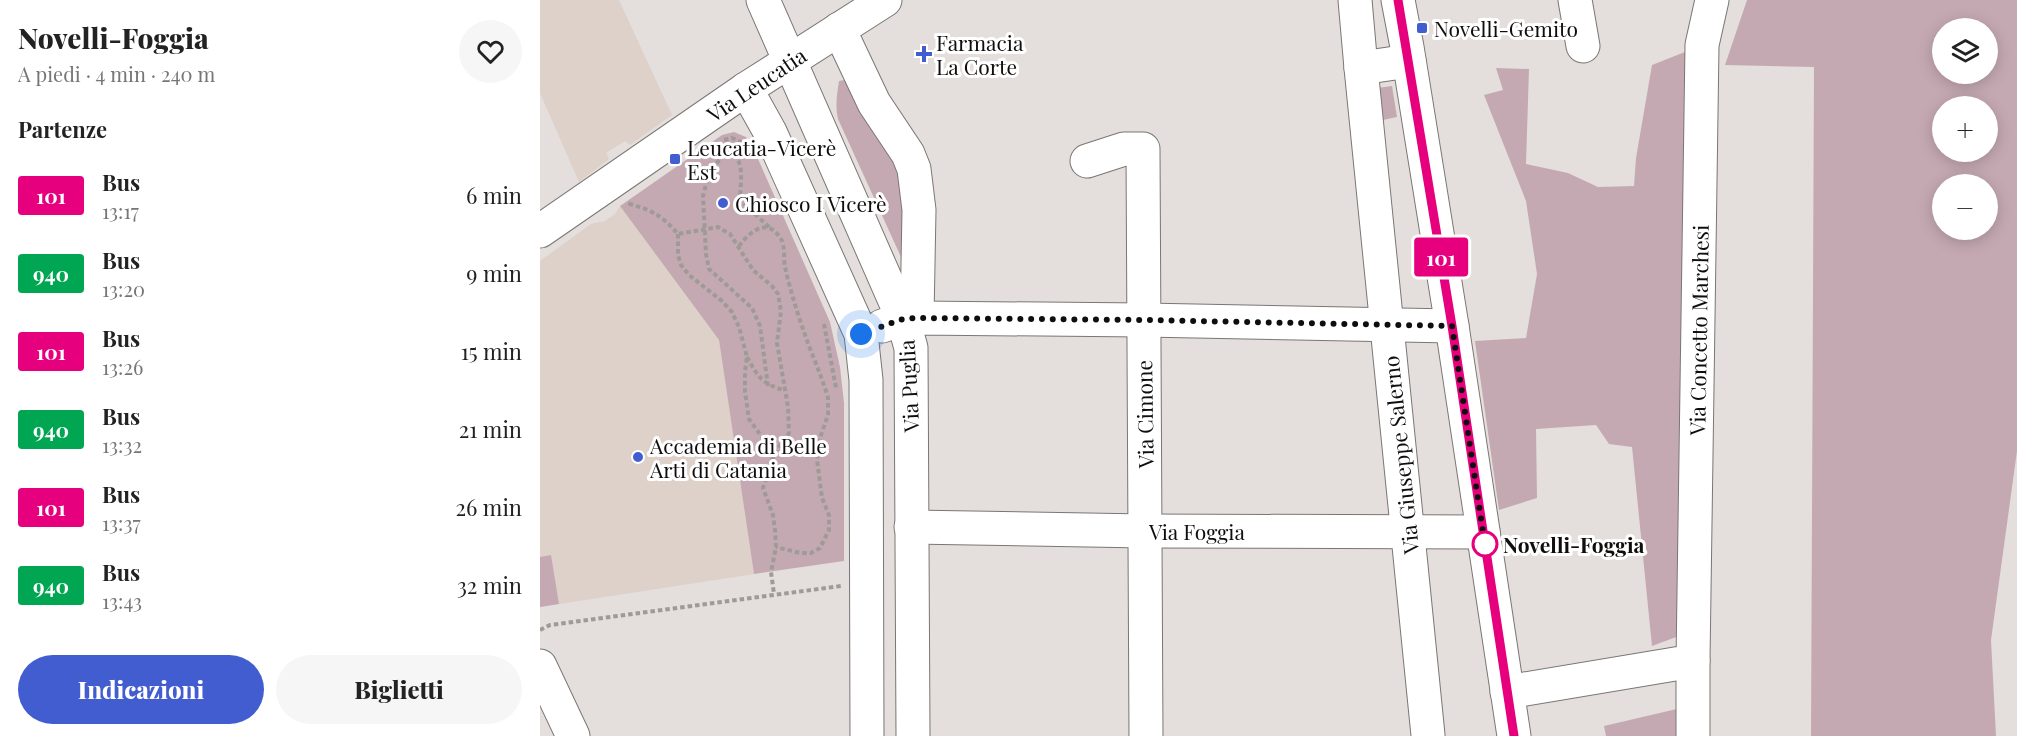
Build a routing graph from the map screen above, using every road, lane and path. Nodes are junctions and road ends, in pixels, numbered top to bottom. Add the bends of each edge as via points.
1 (763, 0) edge
2 (885, 0) edge
3 (1355, 0) edge
4 (1398, 0) edge
5 (1575, 0) edge
6 (1712, 0) edge
7 (839, 29) junction
8 (1582, 46) dead end
9 (789, 61) junction
10 (1409, 61) junction
11 (1361, 68) junction
12 (746, 89) junction
13 (716, 146) dead end
14 (746, 146) dead end
15 (1087, 161) dead end
16 (640, 197) dead end
17 (706, 228) junction
18 (771, 229) junction
19 (540, 231) edge
20 (678, 234) junction
21 (786, 236) dead end
22 (781, 239) junction
23 (739, 246) junction
24 (820, 315) dead end
25 (910, 318) junction
26 (1144, 320) junction
27 (1387, 325) junction
28 (1452, 326) junction
29 (861, 334) junction
30 (747, 357) junction
31 (768, 386) junction
32 (784, 390) junction
33 (836, 393) dead end
34 (828, 404) junction
35 (837, 404) dead end
36 (774, 454) junction
37 (837, 520) dead end
38 (830, 521) junction
39 (911, 527) junction
40 (1145, 531) junction
41 (1483, 532) junction
42 (1408, 533) junction
43 (776, 547) junction
44 (838, 575) dead end
45 (838, 586) junction
46 (844, 586) dead end
47 (774, 594) junction
48 (540, 630) edge
49 (1694, 661) junction
50 (540, 666) edge
51 (1507, 693) junction
52 (1428, 735) edge
53 (573, 736) edge
54 (867, 736) edge
55 (913, 736) edge
56 (1146, 736) edge
57 (1514, 736) edge
58 (1693, 736) edge

1 - 9 street, Via Puglia
2 - 7 street, Via Leucatia
3 - 11 street, Via Giuseppe Salerno
4 - 10 street
5 - 8 street
6 - 49 street, Via Concetto Marchesi via 1702,45
7 - 9 street, Via Leucatia
7 - 25 street, Via Puglia via 874,103 914,169 919,210
9 - 12 street, Via Leucatia
9 - 25 street, Via Puglia
10 - 11 street
10 - 28 street
11 - 27 street, Via Giuseppe Salerno
12 - 19 street, Via Leucatia
12 - 29 street, Via Puglia via 770,132
13 - 14 path via 732,138
15 - 26 street, Via Cimone via 1124,149 1143,149
16 - 20 path via 630,204 664,218
17 - 18 path via 703,196 709,173 724,154 734,154 741,169 740,200
17 - 20 path
17 - 23 path via 718,227
17 - 31 path via 709,269 752,308 760,326
18 - 22 path
18 - 23 path via 759,228 748,233
20 - 30 path via 681,265 732,312
21 - 22 path
22 - 34 path via 789,283
23 - 32 path via 753,270 778,294 781,311 777,343
24 - 33 path via 830,348
25 - 26 street
25 - 29 street
25 - 39 street, Via Puglia
26 - 27 street
26 - 40 street, Via Cimone
27 - 28 street
27 - 42 street, Via Giuseppe Salerno
28 - 41 street
29 - 54 street, Via Puglia via 866,380
30 - 31 path
30 - 36 path via 745,392 749,420
31 - 32 path
32 - 36 path via 789,433
34 - 35 path
34 - 38 path via 817,460 822,498
36 - 43 path via 763,488
37 - 38 path
38 - 43 path via 820,548 811,553
39 - 40 street, Via Foggia
39 - 55 street, Via Puglia
40 - 42 street, Via Foggia
40 - 56 street, Via Cimone
41 - 42 street, Via Foggia
41 - 51 street
42 - 52 street, Via Giuseppe Salerno
43 - 47 path via 771,572
44 - 45 path
45 - 46 path
45 - 47 path
47 - 48 path
49 - 51 street
49 - 58 street, Via Concetto Marchesi
50 - 53 street
51 - 57 street

